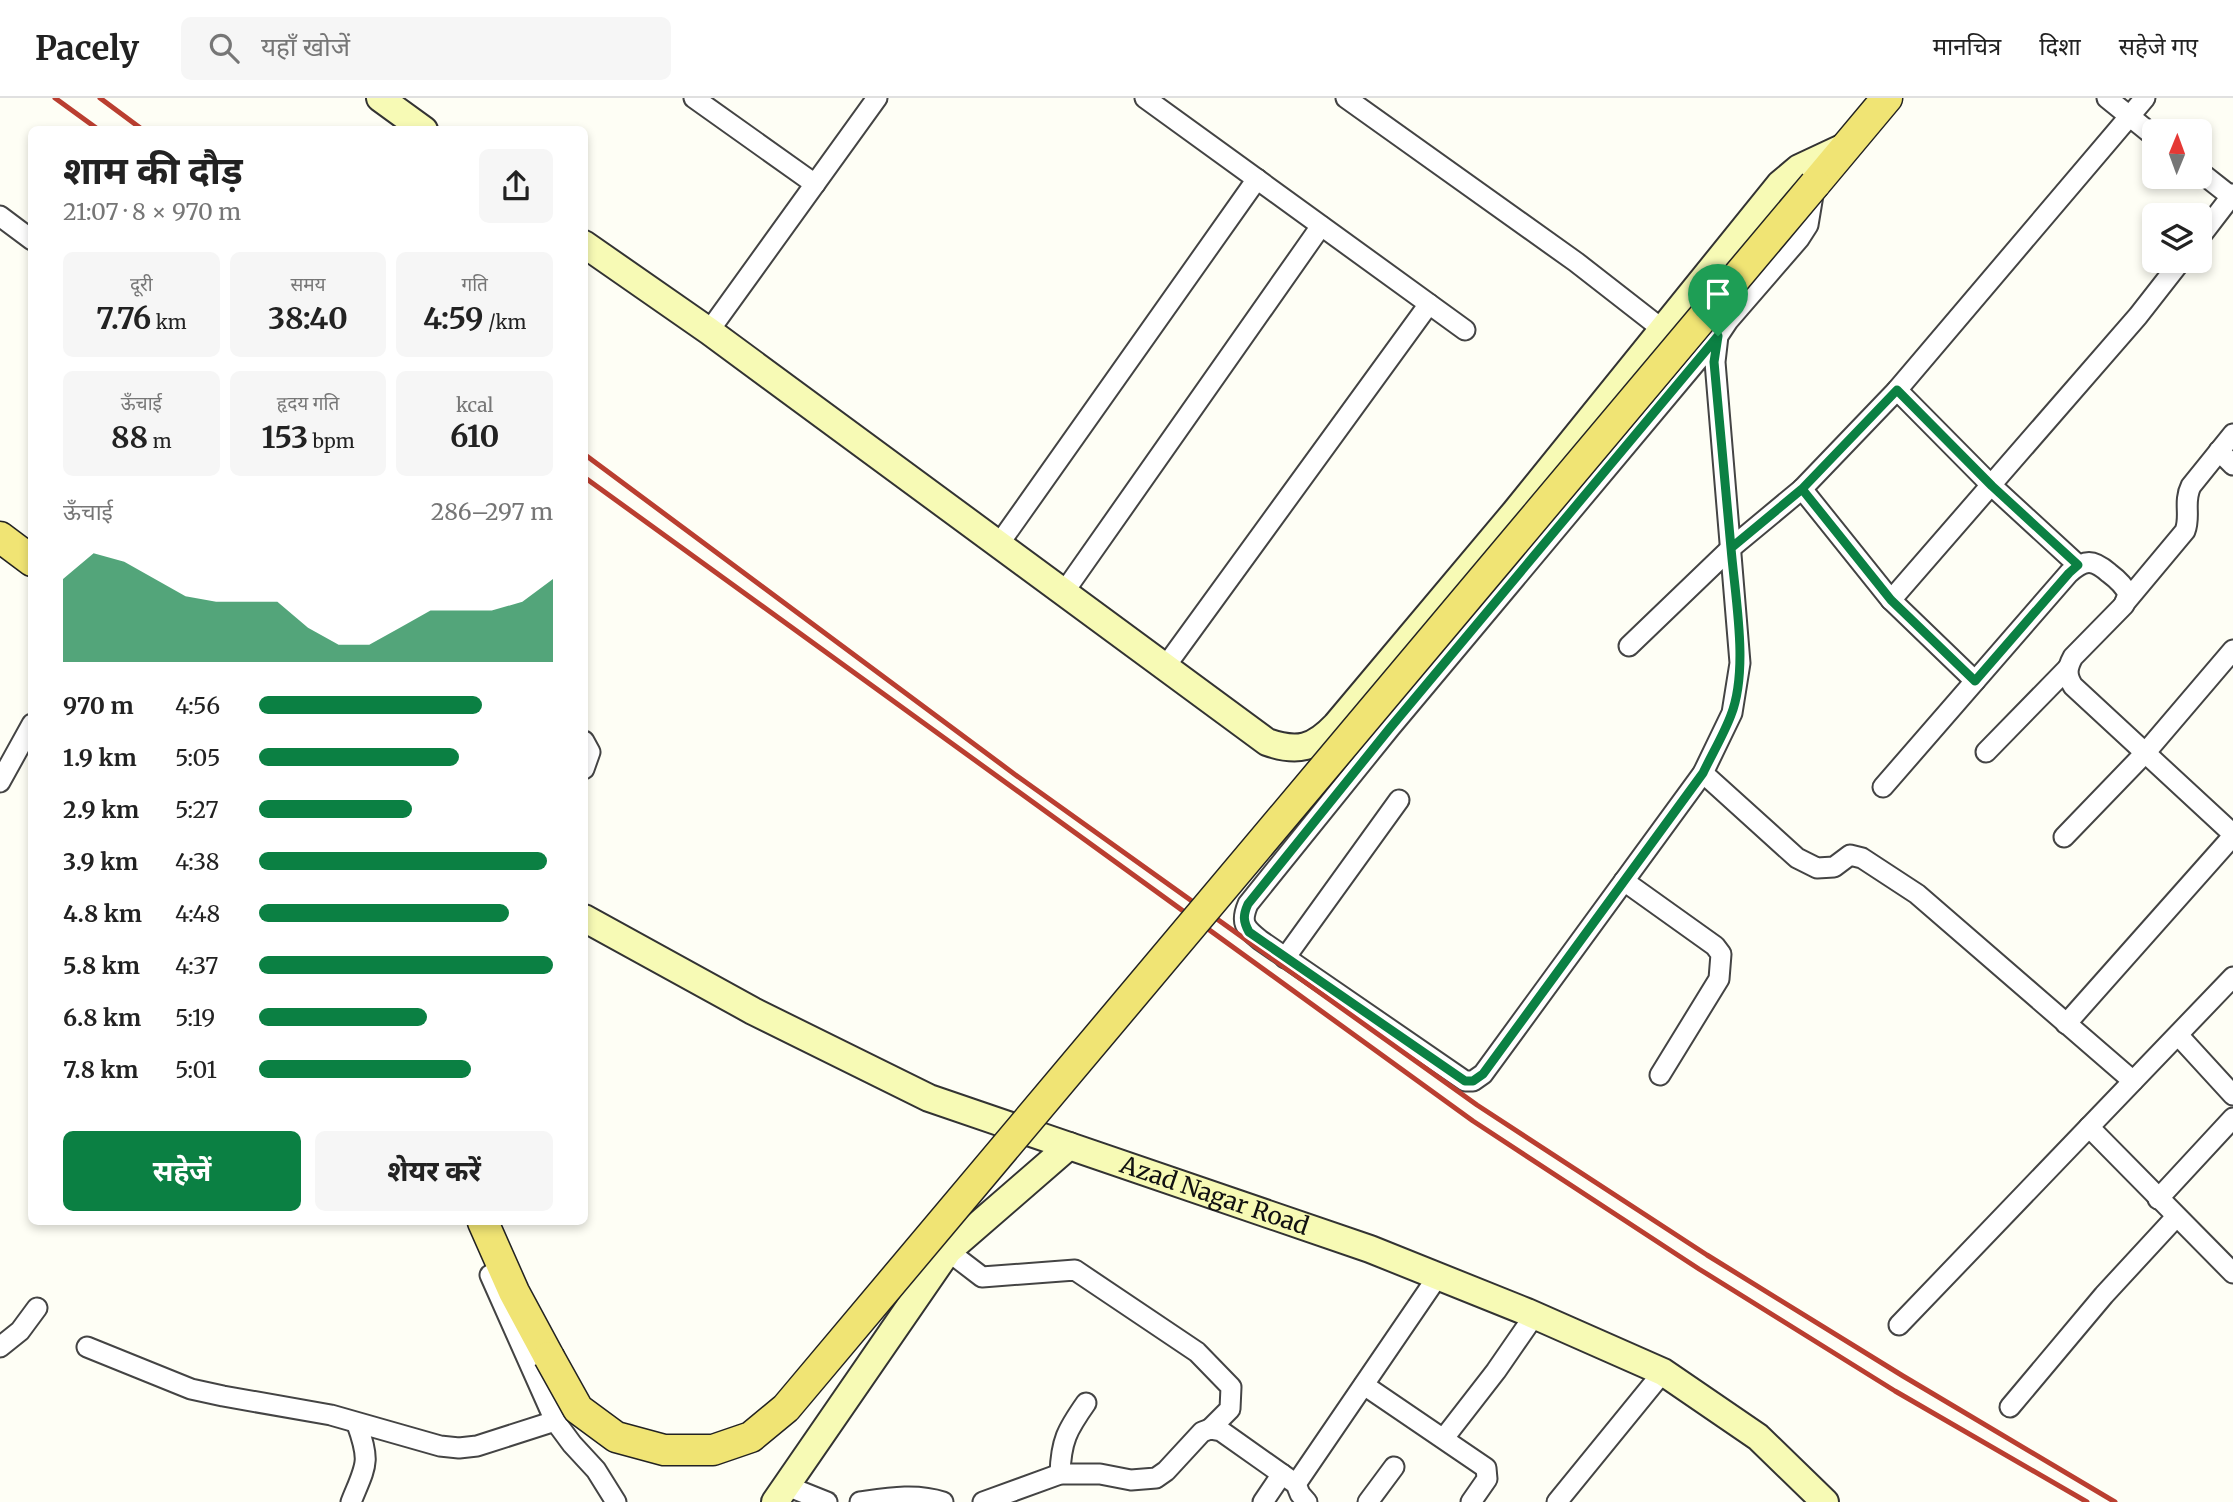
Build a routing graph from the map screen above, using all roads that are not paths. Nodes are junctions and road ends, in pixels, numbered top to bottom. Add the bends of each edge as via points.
1 (694, 98) edge
2 (877, 98) edge
3 (1145, 98) edge
4 (1346, 98) edge
5 (1887, 98) edge
6 (2107, 98) edge
7 (2145, 98) edge
8 (388, 100) edge
9 (2130, 116) junction
10 (419, 126) edge
11 (2142, 126) edge
12 (1847, 145) junction
13 (1257, 179) junction
14 (2212, 181) edge
15 (815, 184) junction
16 (1815, 184) junction
17 (2232, 196) edge
18 (0, 216) edge
19 (2212, 222) edge
20 (1321, 226) junction
21 (28, 237) edge
22 (588, 247) edge
23 (2172, 273) edge
24 (1429, 304) junction
25 (1662, 328) junction
26 (1465, 330) dead end
27 (709, 331) junction
28 (1718, 336) junction
29 (1897, 390) junction
30 (2233, 435) edge
31 (2226, 458) edge
32 (1992, 486) junction
33 (1802, 489) junction
34 (0, 537) edge
35 (999, 544) junction
36 (1731, 548) junction
37 (28, 558) edge
38 (2078, 565) junction
39 (1064, 592) junction
40 (1891, 600) junction
41 (2124, 605) junction
42 (1629, 646) dead end
43 (2233, 650) edge
44 (1165, 667) junction
45 (2068, 668) junction
46 (1975, 681) junction
47 (28, 731) edge
48 (1986, 752) dead end
49 (2146, 752) junction
50 (1703, 773) junction
51 (0, 782) edge
52 (1883, 787) dead end
53 (1399, 800) dead end
54 (2233, 835) edge
55 (2064, 837) dead end
56 (1624, 881) junction
57 (588, 920) edge
58 (1285, 958) junction
59 (2233, 977) edge
60 (2066, 1024) junction
61 (2178, 1035) junction
62 (1660, 1075) dead end
63 (2133, 1081) junction
64 (2233, 1095) edge
65 (2233, 1118) edge
66 (2089, 1127) junction
67 (1069, 1146) junction
68 (2158, 1199) junction
69 (2176, 1217) junction
70 (473, 1225) edge
71 (484, 1225) edge
72 (948, 1251) junction
73 (2233, 1273) edge
74 (1437, 1276) junction
75 (37, 1308) dead end
76 (1535, 1315) junction
77 (1899, 1325) dead end
78 (0, 1346) edge
79 (87, 1347) dead end
80 (1663, 1372) junction
81 (1364, 1385) junction
82 (1086, 1403) dead end
83 (2010, 1407) dead end
84 (555, 1421) junction
85 (357, 1424) junction
86 (1210, 1429) junction
87 (1444, 1438) junction
88 (1394, 1467) dead end
89 (1060, 1474) junction
90 (1289, 1479) junction
91 (781, 1494) edge
92 (1014, 1497) edge
93 (351, 1502) edge
94 (616, 1502) edge
95 (827, 1502) edge
96 (860, 1502) edge
97 (943, 1502) edge
98 (983, 1502) edge
99 (1263, 1502) edge
100 (1307, 1502) edge
101 (1368, 1502) edge
102 (1471, 1502) edge
103 (1557, 1502) edge
104 (1825, 1502) edge

1 - 15 street
2 - 15 street
3 - 13 street
4 - 25 street
5 - 12 main road
6 - 9 street
7 - 9 street
8 - 10 street
9 - 11 street
9 - 29 street
12 - 16 main road
12 - 25 street via 1799,168 1780,184
13 - 20 street
13 - 35 street
14 - 17 street
15 - 27 street
16 - 28 street via 1808,225
16 - 71 main road, bridge via 786,1408 751,1437 713,1450 664,1450 616,1437 578,1409 514,1292
17 - 19 street
18 - 21 street
20 - 24 street
20 - 39 street
22 - 27 street
23 - 32 street
24 - 26 street
24 - 44 street
25 - 44 street via 1515,512 1322,739 1287,749 1267,742
27 - 35 street
28 - 36 street via 1714,362
28 - 58 street via 1248,904 1243,921 1249,932
29 - 32 street
29 - 33 street
30 - 31 street
31 - 41 street via 2191,486 2186,496 2189,520 2185,531
32 - 38 street
32 - 40 street
33 - 36 street
33 - 40 street
34 - 37 main road
35 - 39 street
36 - 42 street
36 - 50 street via 1738,686 1732,713
38 - 41 street via 2098,563 2124,586 2128,594
38 - 46 street
39 - 44 street
40 - 46 street
41 - 45 street via 2073,657
43 - 49 street
45 - 48 street
45 - 49 street via 2073,686
46 - 52 street
47 - 51 street
49 - 54 street
49 - 55 street
50 - 56 street
50 - 60 street via 1797,858 1817,867 1834,867 1850,855 1862,858 1917,894
53 - 58 street
54 - 60 street
56 - 58 street via 1483,1074 1473,1081 1458,1077
56 - 62 street via 1721,954 1719,979
57 - 67 street, Azad Nagar Road via 753,1011 929,1098
59 - 61 street
60 - 63 street
61 - 63 street
61 - 64 street
63 - 66 street
65 - 68 street
66 - 68 street
66 - 77 street
67 - 72 street
67 - 74 street, Azad Nagar Road
68 - 69 street
69 - 73 street
69 - 83 street
70 - 84 street via 473,1235
72 - 86 street via 982,1278 1075,1270 1164,1329 1196,1352 1231,1387 1230,1409
72 - 91 street
74 - 76 street, Azad Nagar Road
74 - 81 street
75 - 78 street via 20,1331
76 - 80 street, Azad Nagar Road
76 - 87 street
79 - 85 street via 191,1388
80 - 103 street
80 - 104 street, Azad Nagar Road via 1758,1437
81 - 87 street
81 - 90 street
82 - 89 street via 1066,1435
84 - 85 street via 459,1448
84 - 94 street via 601,1476
85 - 93 street via 366,1461
86 - 89 street via 1156,1478
86 - 90 street via 1221,1431
87 - 102 street via 1488,1473
88 - 101 street
89 - 92 street
90 - 99 street
90 - 100 street
91 - 95 street
92 - 98 street
96 - 97 street via 913,1497

